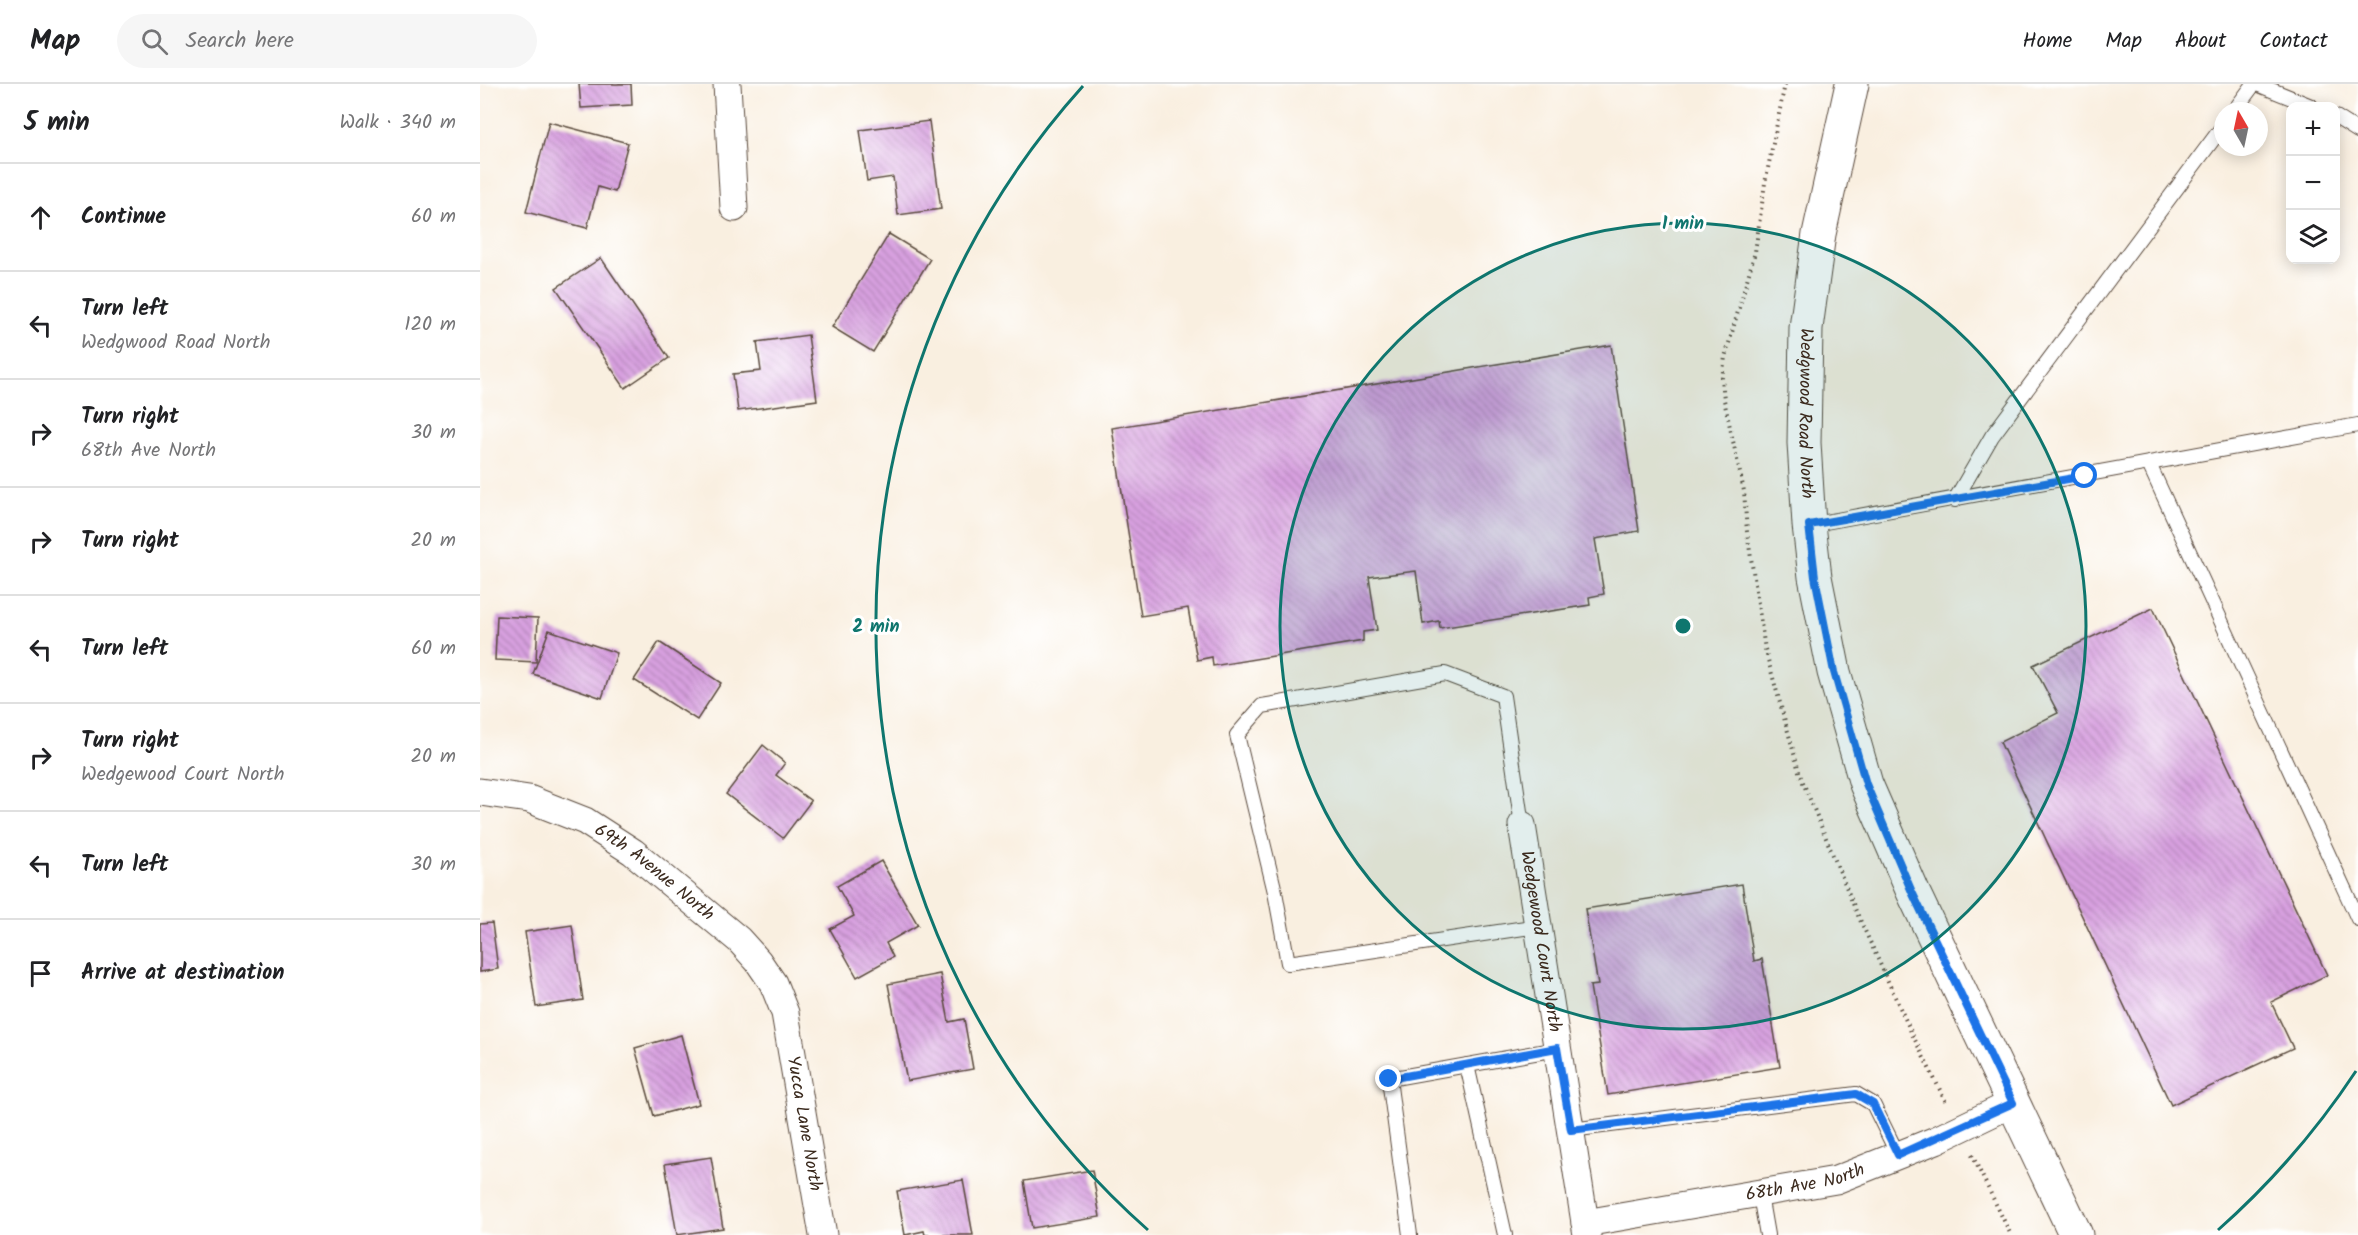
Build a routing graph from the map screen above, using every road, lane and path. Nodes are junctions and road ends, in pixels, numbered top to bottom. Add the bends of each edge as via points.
1 (726, 84) edge
2 (1852, 84) edge
3 (2256, 84) edge
4 (2241, 102) edge
5 (2301, 102) edge
6 (2340, 120) edge
7 (2358, 131) edge
8 (2214, 138) edge
9 (734, 208) dead end
10 (2358, 425) edge
11 (2149, 464) junction
12 (1955, 500) junction
13 (1809, 525) junction
14 (480, 792) edge
15 (1522, 825) joint
16 (2358, 919) edge
17 (1538, 926) junction
18 (785, 1013) joint
19 (1557, 1048) junction
20 (1467, 1065) junction
21 (2013, 1103) junction
22 (1571, 1130) junction
23 (1898, 1155) junction
24 (1760, 1195) junction
25 (1586, 1229) edge
26 (823, 1235) edge
27 (1410, 1235) edge
28 (1504, 1235) edge
29 (1767, 1235) edge
30 (2076, 1235) edge

1 - 9 street
2 - 13 street, Wedgwood Road North via 1819,234 1806,328 1804,443
3 - 4 lane
3 - 5 lane
6 - 7 lane
8 - 12 lane via 1992,436
10 - 11 lane
11 - 12 lane
11 - 16 lane
12 - 13 lane
13 - 21 street, Wedgwood Road North via 1834,672 1866,784 1912,892
14 - 18 street, 69th Avenue North via 529,800 585,821 633,852 739,940 773,983
15 - 17 street, Wedgewood Court North
15 - 17 lane via 1503,696 1445,674 1262,706 1236,735 1275,892 1288,963
17 - 19 street, Wedgewood Court North
18 - 26 street, Yucca Lane North
19 - 20 lane
19 - 22 street, Wedgewood Court North
20 - 27 lane via 1389,1079
20 - 28 lane
21 - 23 street, 68th Ave North
21 - 30 street, Wedgwood Road North
22 - 23 lane via 1856,1094 1873,1104
22 - 25 street, Wedgewood Court North
23 - 24 street, 68th Ave North via 1836,1180
24 - 25 street, 68th Ave North
24 - 29 lane

